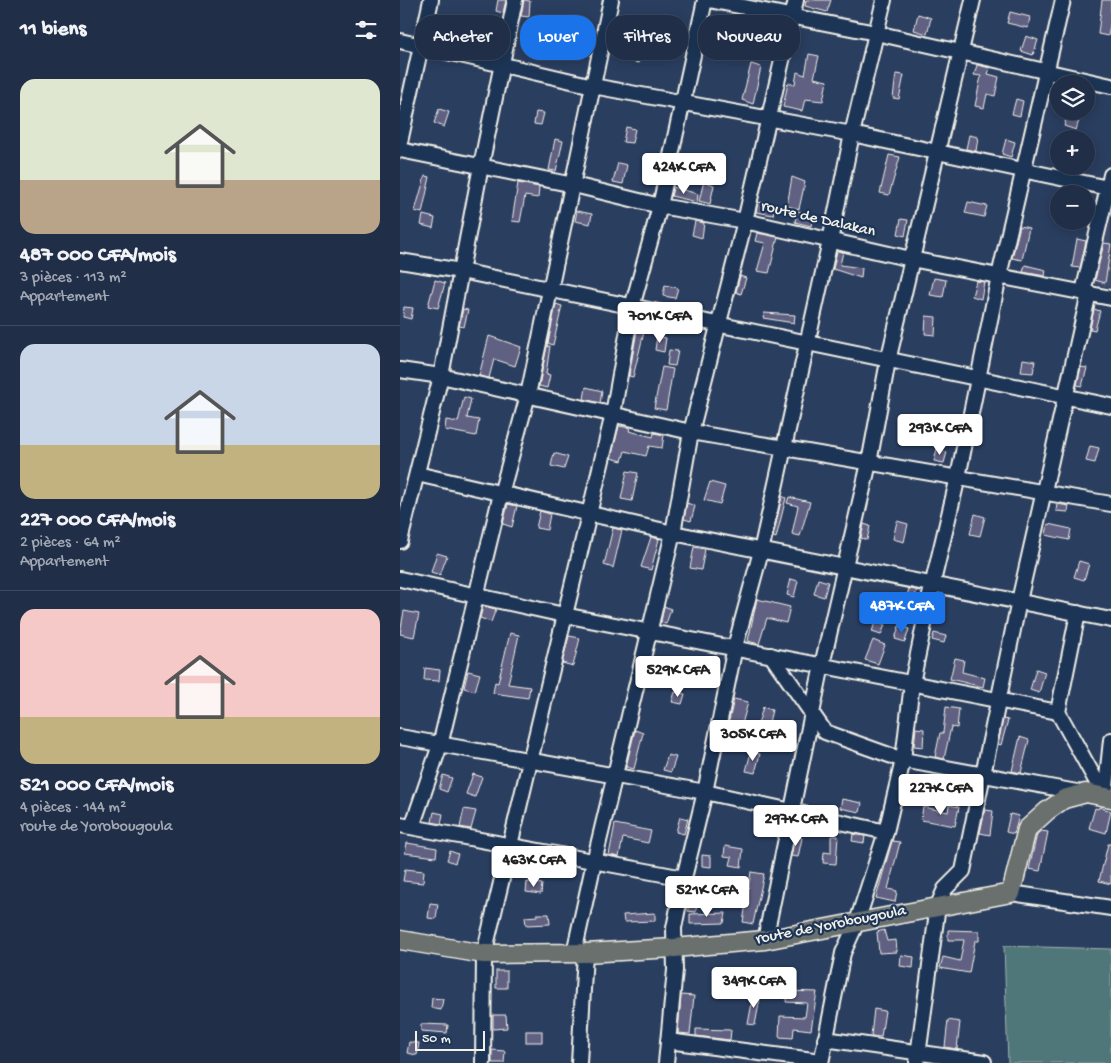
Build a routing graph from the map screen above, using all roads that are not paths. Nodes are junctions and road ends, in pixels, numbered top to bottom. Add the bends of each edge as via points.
1 (431, 0) edge
2 (515, 0) edge
3 (611, 0) edge
4 (704, 0) edge
5 (709, 0) edge
6 (796, 0) edge
7 (884, 0) edge
8 (973, 0) edge
9 (1063, 0) edge
10 (428, 15) edge
11 (778, 15) edge
12 (793, 15) edge
13 (800, 19) edge
14 (876, 33) junction
15 (400, 41) edge
16 (415, 44) edge
17 (960, 52) junction
18 (419, 60) edge
19 (482, 60) edge
20 (782, 60) edge
21 (502, 65) junction
22 (1047, 70) junction
23 (593, 86) junction
24 (1111, 86) edge
25 (681, 102) junction
26 (769, 119) junction
27 (852, 134) junction
28 (400, 142) edge
29 (400, 150) edge
30 (936, 152) junction
31 (481, 166) junction
32 (1024, 171) junction
33 (1109, 182) edge
34 (574, 185) junction
35 (660, 206) junction
36 (745, 221) junction
37 (830, 241) junction
38 (911, 259) junction
39 (400, 262) edge
40 (461, 271) junction
41 (999, 276) junction
42 (552, 290) junction
43 (1086, 292) junction
44 (1111, 298) edge
45 (632, 307) junction
46 (718, 324) junction
47 (808, 344) junction
48 (888, 361) junction
49 (400, 370) edge
50 (441, 376) junction
51 (978, 378) junction
52 (528, 395) junction
53 (1066, 398) junction
54 (1111, 406) edge
55 (614, 414) junction
56 (692, 432) junction
57 (785, 447) junction
58 (869, 462) junction
59 (417, 474) junction
60 (958, 477) junction
61 (1045, 491) junction
62 (501, 494) junction
63 (1111, 504) edge
64 (589, 515) junction
65 (673, 533) junction
66 (400, 541) edge
67 (761, 551) junction
68 (845, 567) junction
69 (400, 579) edge
70 (932, 586) junction
71 (476, 596) junction
72 (1019, 601) junction
73 (1078, 613) junction
74 (564, 615) junction
75 (1111, 620) edge
76 (650, 632) junction
77 (735, 647) junction
78 (771, 655) junction
79 (822, 665) junction
80 (912, 683) junction
81 (998, 701) junction
82 (1058, 712) junction
83 (811, 715) junction
84 (400, 737) edge
85 (1111, 740) edge
86 (440, 745) junction
87 (903, 760) junction
88 (529, 761) junction
89 (983, 776) junction
90 (614, 777) junction
91 (705, 792) junction
92 (1086, 793) junction
93 (1108, 797) edge
94 (793, 810) junction
95 (406, 826) edge
96 (886, 832) junction
97 (510, 846) junction
98 (594, 862) junction
99 (684, 878) junction
100 (1011, 893) junction
101 (938, 906) junction
102 (1111, 908) edge
103 (857, 922) junction
104 (400, 940) edge
105 (765, 940) junction
106 (674, 948) junction
107 (580, 953) junction
108 (484, 954) junction
109 (825, 1039) junction
110 (668, 1040) junction
111 (918, 1058) edge
112 (821, 1062) edge
113 (984, 1062) edge
114 (483, 1063) edge
115 (579, 1063) edge
116 (666, 1063) edge

1 - 10 street
2 - 21 street
3 - 23 street
4 - 25 street
5 - 11 street
6 - 12 street
7 - 14 street
8 - 17 street
9 - 22 street
13 - 14 street
14 - 17 street
14 - 27 street
15 - 16 street
17 - 22 street
17 - 30 street
18 - 28 street
19 - 21 street
20 - 26 street
21 - 23 street
21 - 31 street
22 - 24 street
22 - 32 street
23 - 25 street
23 - 34 street
25 - 26 street
25 - 35 street
26 - 27 street
26 - 36 street
27 - 30 street
27 - 37 street
29 - 31 street, route de Dalakan
30 - 32 street
30 - 38 street
31 - 34 street, route de Dalakan
31 - 40 street
32 - 33 street
32 - 41 street
33 - 43 street
34 - 35 street, route de Dalakan
34 - 42 street
35 - 36 street, route de Dalakan
35 - 45 street
36 - 37 street, route de Dalakan
36 - 46 street
37 - 38 street, route de Dalakan
37 - 47 street
38 - 41 street, route de Dalakan
38 - 48 street
39 - 40 street
40 - 42 street
40 - 50 street
41 - 43 street, route de Dalakan
41 - 51 street
42 - 45 street
42 - 52 street
43 - 44 street, route de Dalakan
43 - 53 street
45 - 46 street
45 - 55 street
46 - 47 street
46 - 56 street
47 - 48 street
47 - 57 street
48 - 51 street
48 - 58 street
49 - 50 street
50 - 52 street
50 - 59 street
51 - 53 street
51 - 60 street
52 - 55 street
52 - 62 street
53 - 54 street
53 - 61 street
55 - 56 street
55 - 64 street
56 - 57 street
56 - 65 street
57 - 58 street
57 - 67 street
58 - 60 street
58 - 68 street
59 - 62 street
59 - 66 street
60 - 61 street
60 - 70 street
61 - 63 street
61 - 72 street
62 - 64 street
62 - 71 street
64 - 65 street
64 - 74 street
65 - 67 street
65 - 76 street
67 - 68 street
67 - 77 street
68 - 70 street
68 - 79 street
69 - 71 street
70 - 72 street
70 - 80 street
71 - 74 street
71 - 86 street
72 - 73 street
72 - 81 street
73 - 75 street
73 - 82 street
74 - 76 street
74 - 88 street
76 - 77 street
76 - 90 street
77 - 78 street
77 - 91 street
78 - 79 street
78 - 83 street
79 - 80 street
79 - 83 street
80 - 81 street
80 - 87 street
81 - 82 street
81 - 89 street
82 - 93 street
83 - 87 street via 825,732
83 - 94 street
84 - 86 street
85 - 93 street
86 - 88 street
86 - 95 street
87 - 89 street
87 - 96 street
88 - 90 street
88 - 97 street
89 - 92 street
89 - 101 street via 963,870 944,889
90 - 91 street
90 - 98 street
91 - 94 street
91 - 99 street
92 - 93 main road
92 - 100 main road via 1047,810 1027,829
94 - 96 street
94 - 105 street
95 - 97 street
96 - 103 street
97 - 98 street
97 - 108 street
98 - 99 street
98 - 107 street
99 - 106 street via 674,928
100 - 101 main road, route de Yorobougoula
100 - 102 street
101 - 103 main road, route de Yorobougoula
101 - 111 street
103 - 105 main road, route de Yorobougoula
103 - 109 street via 843,954
104 - 108 main road, route de Yorobougoula
105 - 106 main road, route de Yorobougoula
106 - 107 main road, route de Yorobougoula
106 - 110 street
107 - 108 main road, route de Yorobougoula
107 - 115 street
108 - 114 street
109 - 111 street
109 - 112 street
110 - 112 street
110 - 116 street
111 - 113 street

